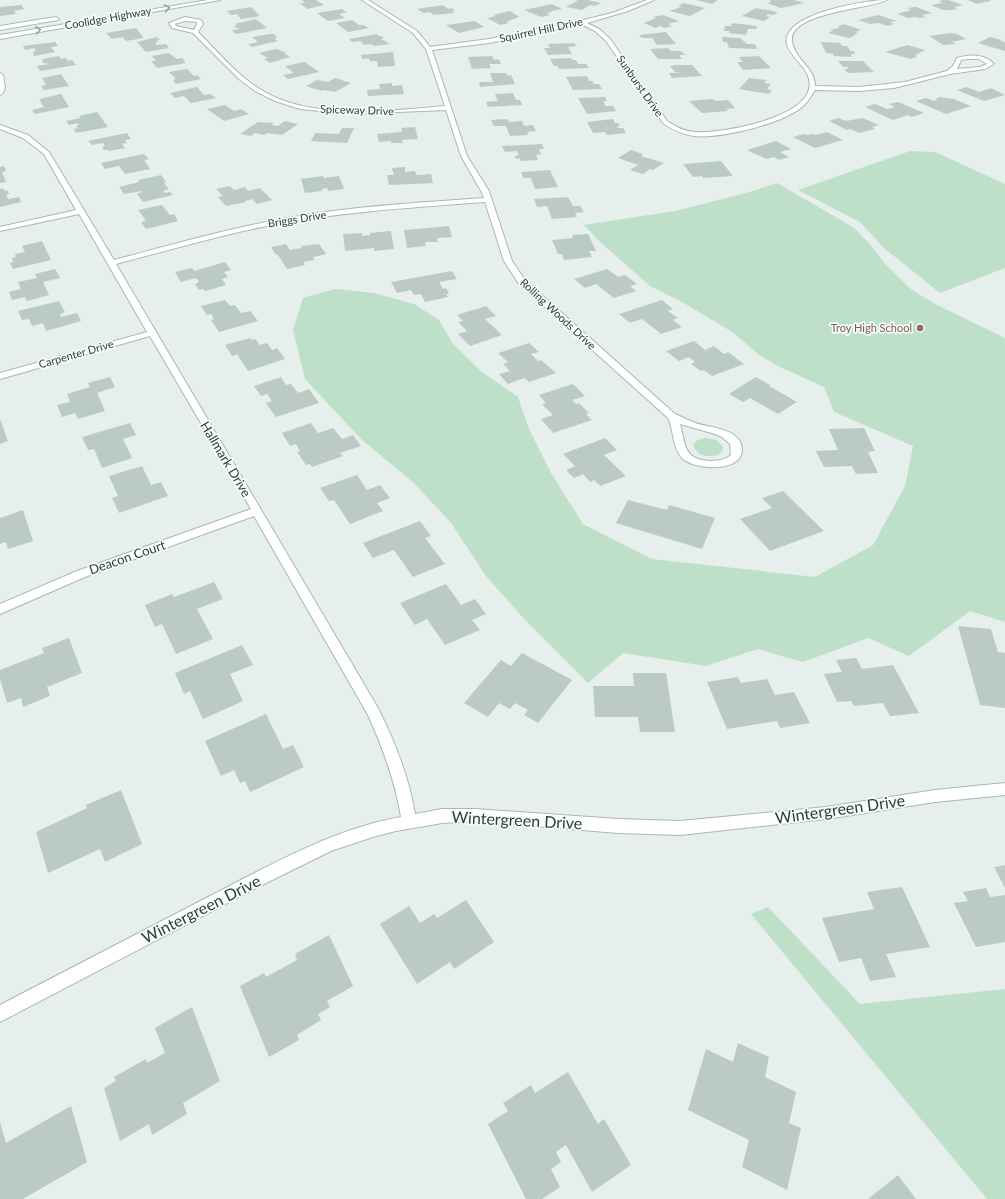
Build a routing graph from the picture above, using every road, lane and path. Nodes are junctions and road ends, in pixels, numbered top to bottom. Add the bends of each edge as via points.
1 (217, 0) edge
2 (365, 0) edge
3 (372, 0) edge
4 (651, 0) edge
5 (884, 0) edge
6 (376, 7) junction
7 (62, 18) dead end
8 (581, 22) junction
9 (0, 28) edge
10 (195, 32) dead end
11 (0, 36) edge
12 (429, 49) junction
13 (949, 72) junction
14 (0, 75) edge
15 (813, 88) junction
16 (0, 93) edge
17 (449, 108) junction
18 (0, 127) edge
19 (488, 200) junction
20 (80, 211) junction
21 (0, 229) edge
22 (111, 263) junction
23 (152, 333) junction
24 (0, 376) edge
25 (672, 416) junction
26 (257, 511) junction
27 (0, 609) edge
28 (1005, 789) edge
29 (409, 821) junction
30 (0, 1014) edge

11 -> 1 street, Coolidge Highway
2 - 6 street, Rolling Woods Drive
3 - 6 street, Rolling Woods Drive
4 - 8 street, Squirrel Hill Drive via 625,11
5 - 15 street via 826,13 804,21 793,29 789,36 790,46 809,70 814,81
6 - 12 street, Rolling Woods Drive via 415,32
7 - 9 street, Coolidge Highway
8 - 12 street, Squirrel Hill Drive via 477,44
8 - 15 street, Sunburst Drive via 608,40 664,121 684,131 702,134 721,133 771,120 798,108
10 - 17 street, Spiceway Drive via 257,90 284,102 322,110 353,112 382,113
12 - 17 street, Rolling Woods Drive
13 - 13 street via 986,68 991,64 981,59 962,58
13 - 15 street via 905,84 882,87
14 - 16 street
17 - 19 street, Rolling Woods Drive via 464,156
18 - 20 street, Hallmark Drive via 22,135 40,146
19 - 22 street, Briggs Drive via 362,210 290,220
19 - 25 street, Rolling Woods Drive via 508,261 522,282
20 - 21 street
20 - 22 street, Hallmark Drive
22 - 23 street, Hallmark Drive
23 - 24 street, Carpenter Drive
23 - 26 street, Hallmark Drive
25 - 25 street, Rolling Woods Drive via 726,435 736,444 736,454 721,464 705,464 691,459 682,448 678,427
26 - 27 street, Deacon Court via 81,574
26 - 29 street, Hallmark Drive via 373,712 388,743 404,791
28 - 29 street, Wintergreen Drive via 936,796 826,813 680,828 475,816 442,816
29 - 30 street, Wintergreen Drive via 327,846 256,880

